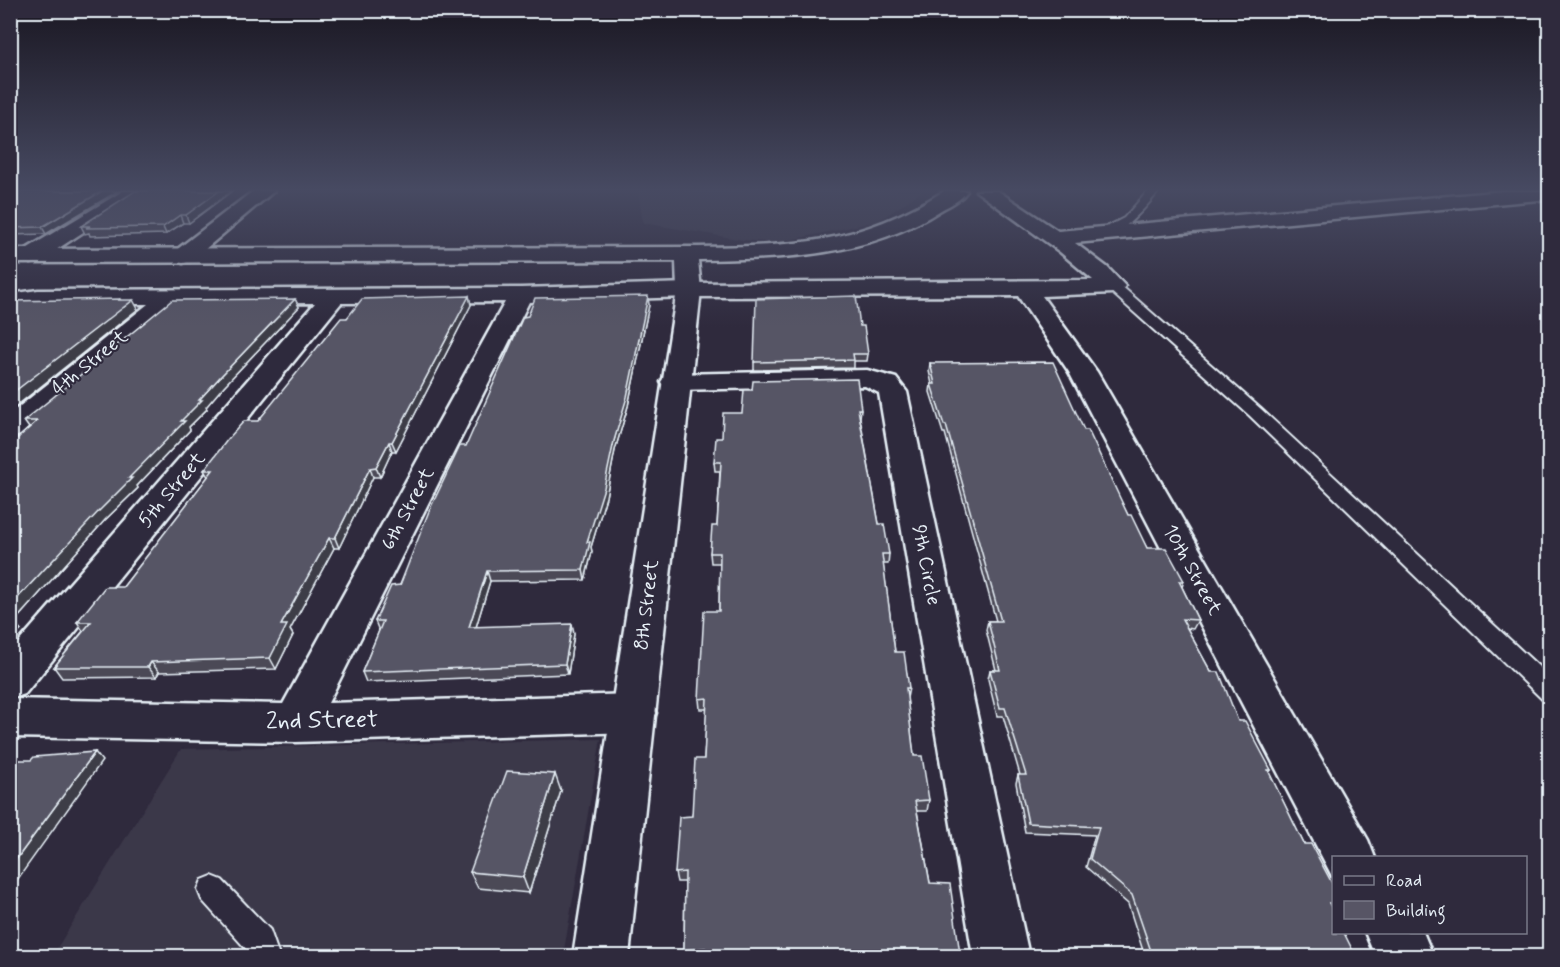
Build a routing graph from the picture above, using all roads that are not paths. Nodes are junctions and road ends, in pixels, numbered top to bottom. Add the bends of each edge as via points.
1 (56, 236) edge
2 (208, 236) edge
3 (868, 236) edge
4 (1053, 236) edge
5 (1096, 236) edge
6 (1056, 238) junction
7 (21, 256) edge
8 (183, 256) junction
9 (688, 272) junction
10 (1113, 286) junction
11 (1025, 289) junction
12 (521, 295) junction
13 (333, 297) junction
14 (170, 298) junction
15 (10, 301) edge
16 (675, 382) junction
17 (10, 429) edge
18 (10, 682) edge
19 (1550, 692) edge
20 (633, 713) junction
21 (10, 718) edge
22 (296, 723) junction
23 (1349, 856) edge
24 (212, 890) dead end
25 (1393, 934) edge
26 (264, 957) edge
27 (601, 957) edge
28 (1001, 957) edge
29 (1405, 957) edge

1 - 7 street
2 - 8 street
3 - 9 street
4 - 6 street
5 - 6 street
6 - 10 street
7 - 8 street
8 - 9 street
9 - 11 street
9 - 12 street
9 - 16 street, 8th Street
10 - 11 street
10 - 19 lane via 1255,412
11 - 23 street, 10th Street via 1083,372
12 - 13 street
12 - 22 street, 6th Street
13 - 14 street
13 - 18 street, 5th Street
14 - 15 street via 38,297
14 - 17 street, 4th Street
16 - 20 street, 8th Street
16 - 28 street, 9th Circle via 867,378 886,384 893,392
20 - 22 street, 2nd Street
20 - 27 street, 8th Street
21 - 22 street, 2nd Street
24 - 26 lane via 259,941
25 - 29 street

